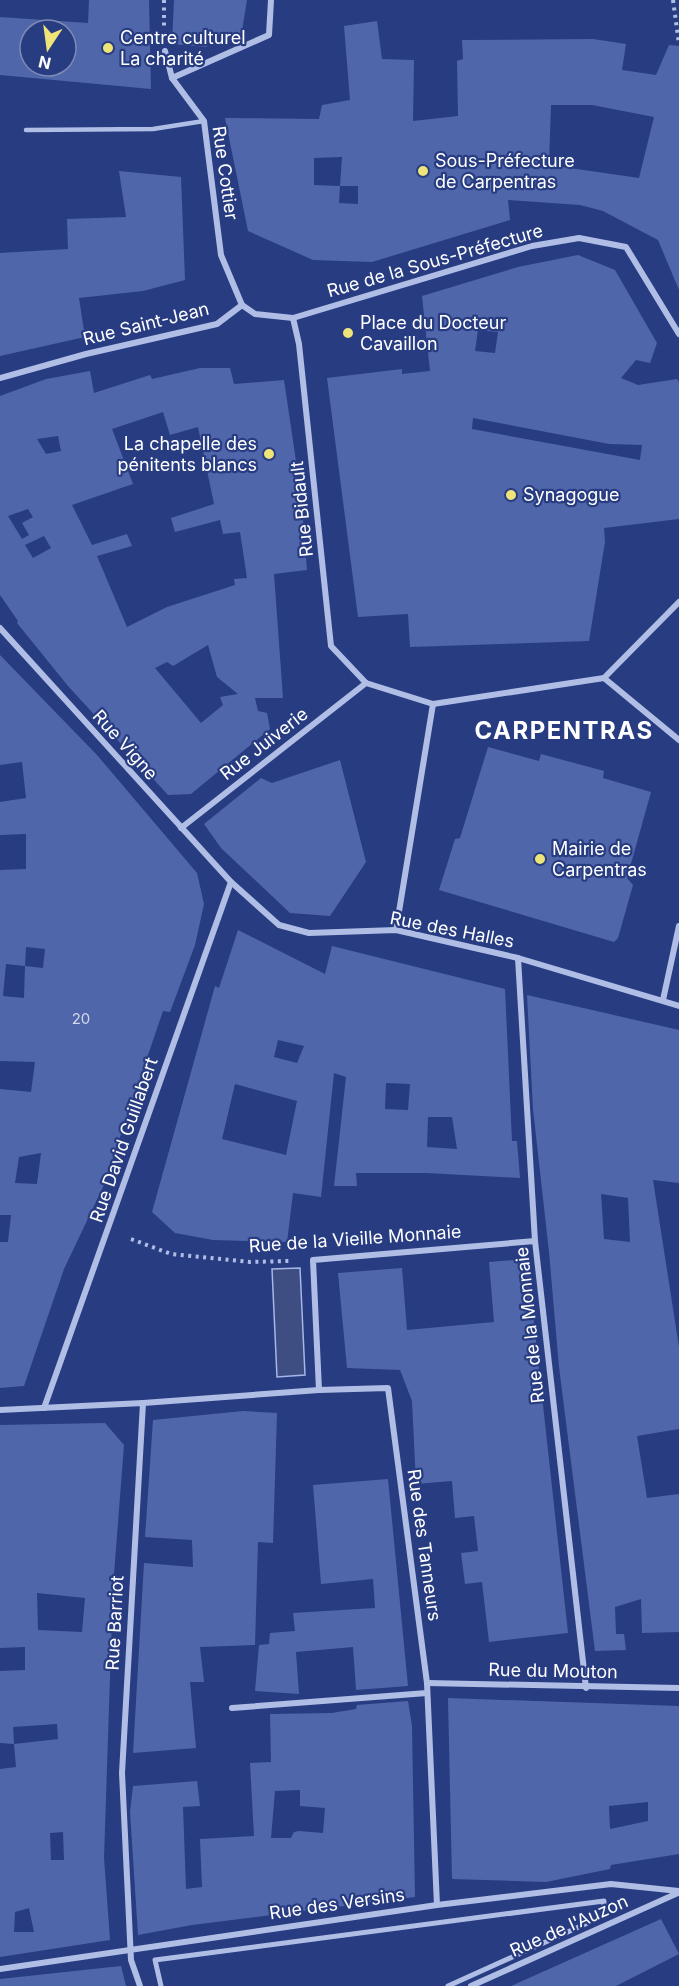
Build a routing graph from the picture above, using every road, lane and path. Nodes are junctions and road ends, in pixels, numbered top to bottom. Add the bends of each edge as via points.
1 (271, 0) edge
2 (673, 0) edge
3 (679, 44) edge
4 (165, 51) dead end
5 (172, 78) junction
6 (204, 121) junction
7 (26, 130) dead end
8 (242, 305) junction
9 (293, 318) junction
10 (679, 334) edge
11 (0, 378) edge
12 (679, 602) edge
13 (1, 631) edge
14 (604, 678) junction
15 (366, 683) junction
16 (433, 704) junction
17 (679, 740) edge
18 (181, 828) junction
19 (231, 882) junction
20 (679, 926) edge
21 (396, 930) junction
22 (518, 958) junction
23 (663, 1000) junction
24 (679, 1006) edge
25 (108, 1230) junction
26 (535, 1241) junction
27 (313, 1260) junction
28 (319, 1390) junction
29 (143, 1403) junction
30 (44, 1408) junction
31 (0, 1410) edge
32 (427, 1683) junction
33 (586, 1688) junction
34 (679, 1688) edge
35 (427, 1693) junction
36 (232, 1708) dead end
37 (679, 1892) edge
38 (436, 1905) junction
39 (131, 1948) junction
40 (0, 1969) edge
41 (140, 1986) edge
42 (161, 1986) edge
43 (448, 1986) edge
44 (471, 1986) edge

1 - 5 street via 269,35
2 - 3 path
4 - 5 street, Rue Cottier
5 - 6 street, Rue Cottier
6 - 7 lane via 153,129
6 - 8 street, Rue Cottier via 221,255
8 - 9 street via 255,314
8 - 11 street, Rue Saint-Jean via 217,324
9 - 10 street, Rue de la Sous-Préfecture via 532,246 579,238 626,247
9 - 15 street, Rue Bidault via 301,356 331,646
12 - 14 street
13 - 18 street, Rue Vigne
14 - 16 street
14 - 17 street
15 - 16 street
15 - 18 street, Rue Juiverie
16 - 21 street
18 - 19 street, Rue Vigne
19 - 21 street, Rue des Halles via 279,925 309,933
19 - 25 street, Rue David Guillabert
20 - 23 street
21 - 22 street, Rue des Halles
22 - 23 street, Rue des Halles
22 - 26 street, Rue de la Monnaie
23 - 24 street, Rue des Halles
25 - 27 path, Rue de la Vieille Monnaie via 171,1254 250,1262
25 - 30 street, Rue David Guillabert
26 - 27 street, Rue de la Vieille Monnaie
26 - 33 street, Rue de la Monnaie
27 - 28 street
28 - 29 street
28 - 32 street, Rue des Tanneurs via 388,1388
29 - 30 street
29 - 39 street, Rue Barriot via 122,1773
30 - 31 street
32 - 33 street, Rue du Mouton
32 - 35 street, Rue des Tanneurs
33 - 34 street, Rue du Mouton
35 - 36 street
35 - 38 street, Rue des Tanneurs
37 - 38 street, Rue des Versins via 611,1884
37 - 44 street, Rue de l'Auzon
38 - 39 street, Rue des Versins
39 - 40 street, Rue des Versins
39 - 41 street, Rue Barriot
42 - 43 street via 155,1960 604,1901 603,1916

